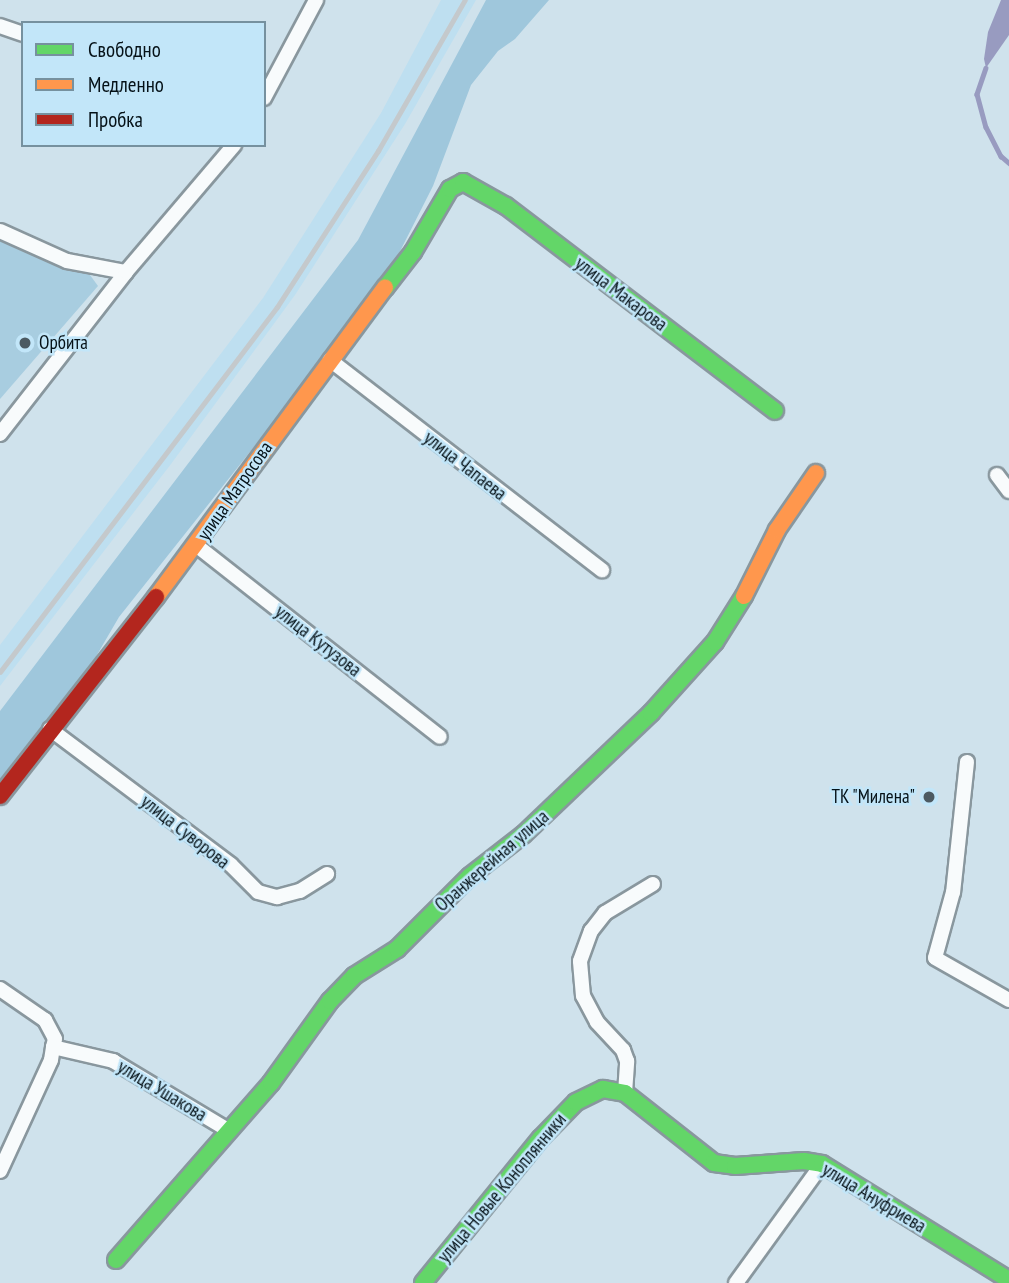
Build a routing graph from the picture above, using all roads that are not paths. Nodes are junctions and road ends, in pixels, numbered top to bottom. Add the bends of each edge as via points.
1 (316, 0) edge
2 (0, 26) edge
3 (21, 33) edge
4 (266, 94) edge
5 (232, 147) edge
6 (463, 182) joint
7 (0, 231) edge
8 (126, 272) junction
9 (330, 360) junction
10 (775, 411) dead end
11 (0, 434) edge
12 (816, 473) dead end
13 (997, 475) dead end
14 (1009, 491) edge
15 (196, 545) junction
16 (602, 570) dead end
17 (50, 729) junction
18 (440, 737) dead end
19 (967, 762) dead end
20 (0, 796) edge
21 (327, 874) dead end
22 (653, 884) dead end
23 (0, 989) edge
24 (1009, 1000) edge
25 (54, 1047) junction
26 (625, 1093) junction
27 (228, 1130) junction
28 (822, 1164) junction
29 (0, 1171) edge
30 (116, 1260) dead end
31 (1009, 1280) edge
32 (423, 1283) edge
33 (736, 1283) edge

1 - 4 street
2 - 3 street
5 - 8 street
6 - 9 street, улица Матросова via 450,189 413,252
6 - 10 street, улица Макарова via 506,206
7 - 8 street via 66,261
8 - 11 street
9 - 15 street, улица Матросова
9 - 16 street, улица Чапаева
12 - 27 street, Оранжерейная улица via 715,642 651,713 524,834 470,876 397,949 354,976 330,1001 271,1083
13 - 14 street
15 - 17 street, улица Матросова
15 - 18 street, улица Кутузова
17 - 20 street, улица Матросова
17 - 21 street, улица Суворова via 231,865 258,892 277,897 300,891
19 - 24 street via 953,891 935,958
22 - 26 street via 605,913 590,931 580,961 583,996 627,1061
23 - 25 street via 45,1020
25 - 27 street, улица Ушакова via 113,1060
25 - 29 street
26 - 28 street, улица Ануфриева via 714,1163
26 - 32 street, улица Новые Коноплянники via 603,1089 576,1102
27 - 30 street, Оранжерейная улица
28 - 31 street, улица Ануфриева
28 - 33 street

